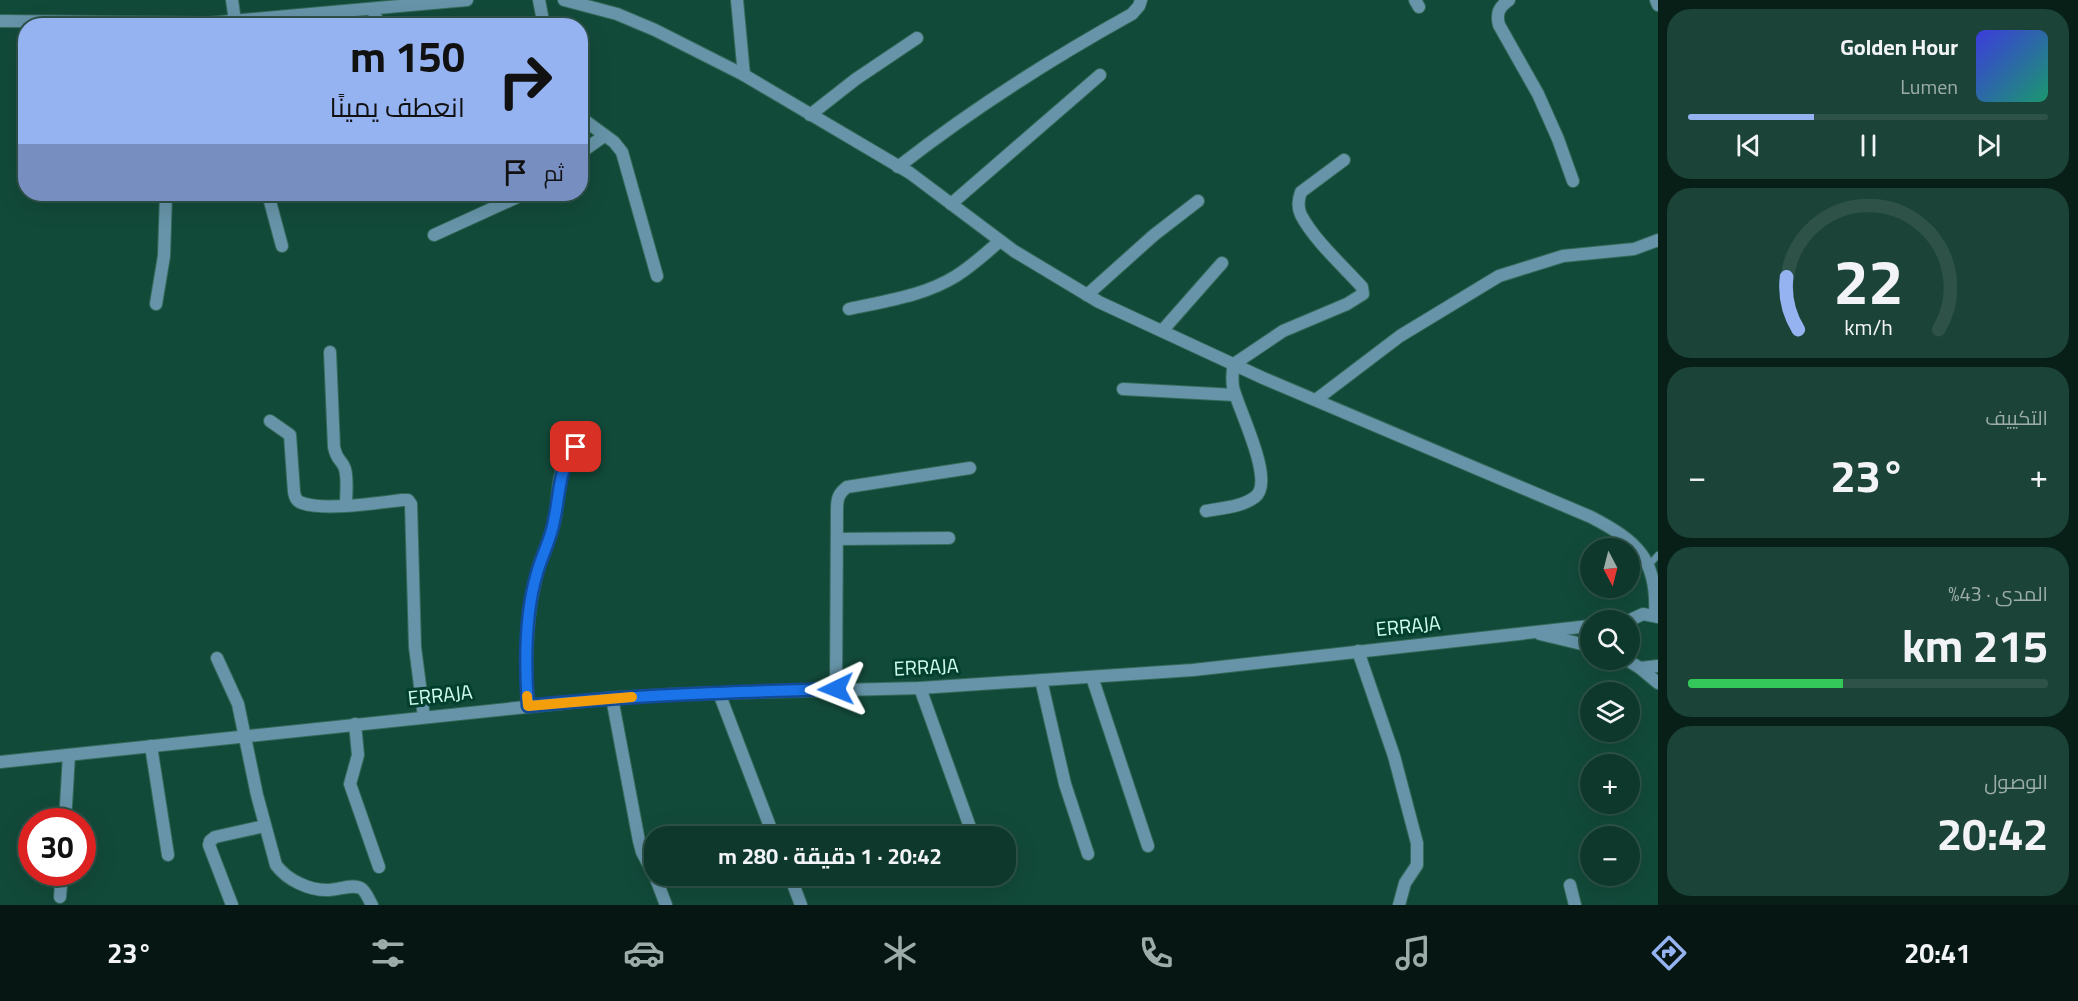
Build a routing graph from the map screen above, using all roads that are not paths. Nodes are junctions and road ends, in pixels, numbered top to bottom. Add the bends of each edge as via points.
1 (232, 0) edge
2 (467, 0) edge
3 (539, 0) edge
4 (564, 0) edge
5 (737, 0) edge
6 (1141, 0) edge
7 (1509, 0) edge
8 (1656, 0) edge
9 (1658, 5) edge
10 (372, 9) junction
11 (235, 18) edge
12 (269, 18) edge
13 (376, 18) edge
14 (542, 18) edge
15 (0, 21) edge
16 (18, 22) edge
17 (917, 38) dead end
18 (744, 75) junction
19 (1100, 75) dead end
20 (810, 115) junction
21 (588, 123) edge
22 (604, 136) junction
23 (588, 147) edge
24 (1344, 160) dead end
25 (898, 167) junction
26 (1573, 182) dead end
27 (166, 201) edge
28 (270, 201) edge
29 (509, 201) edge
30 (1198, 201) dead end
31 (951, 204) junction
32 (434, 235) dead end
33 (1658, 240) edge
34 (1000, 241) junction
35 (282, 246) dead end
36 (1222, 263) dead end
37 (657, 276) dead end
38 (1087, 295) junction
39 (156, 304) dead end
40 (849, 309) dead end
41 (1162, 331) junction
42 (330, 352) dead end
43 (1234, 364) junction
44 (1123, 388) dead end
45 (1236, 395) junction
46 (1317, 399) junction
47 (270, 422) dead end
48 (593, 436) dead end
49 (970, 468) dead end
50 (346, 505) junction
51 (1206, 511) dead end
52 (949, 538) dead end
53 (837, 539) junction
54 (1654, 560) edge
55 (1640, 615) edge
56 (1657, 616) edge
57 (1580, 627) edge
58 (1530, 632) junction
59 (1580, 644) edge
60 (1358, 651) junction
61 (217, 658) dead end
62 (1658, 666) edge
63 (1640, 668) joint
64 (1092, 677) junction
65 (1041, 680) junction
66 (1658, 683) edge
67 (920, 688) junction
68 (836, 689) junction
69 (719, 693) junction
70 (612, 698) junction
71 (528, 706) junction
72 (424, 717) junction
73 (355, 724) junction
74 (246, 735) junction
75 (151, 746) junction
76 (69, 755) junction
77 (0, 762) edge
78 (66, 808) edge
79 (265, 826) junction
80 (770, 826) edge
81 (969, 826) edge
82 (1148, 846) dead end
83 (1088, 854) dead end
84 (168, 855) dead end
85 (644, 856) edge
86 (379, 867) dead end
87 (1570, 885) dead end
88 (61, 886) edge
89 (658, 886) edge
90 (793, 886) edge
91 (60, 897) dead end
92 (232, 905) edge
93 (372, 905) edge
94 (666, 905) edge
95 (801, 905) edge
96 (1399, 905) edge
97 (1575, 905) edge

1 - 11 street
2 - 10 street
3 - 14 street
4 - 18 street via 636,22
5 - 18 street
6 - 25 street via 1132,14 1034,72
7 - 26 street via 1499,9 1499,25 1539,94
8 - 9 street
10 - 12 street
10 - 13 street
15 - 16 street
17 - 20 street
18 - 20 street
19 - 31 street
20 - 25 street
21 - 22 street
22 - 23 street
22 - 37 street via 622,152
24 - 43 street via 1301,192 1298,207 1317,237 1362,287 1363,294 1283,331
25 - 31 street
27 - 39 street via 164,256
28 - 35 street
29 - 32 street
30 - 38 street
31 - 34 street
33 - 46 street via 1634,249 1563,256 1499,276 1400,336
34 - 38 street
34 - 40 street via 956,276 936,286
36 - 41 street
38 - 41 street
41 - 43 street
42 - 50 street via 334,447 346,473
43 - 45 street
43 - 46 street
44 - 45 street
45 - 51 street via 1263,483 1261,491 1242,504
46 - 54 street via 1591,517 1617,530
47 - 50 street via 290,435 296,500 315,505
48 - 71 street via 568,456 554,521 536,574 528,642
49 - 53 street via 847,487 837,498
50 - 72 street via 402,500 411,504 415,647
52 - 53 street
53 - 68 street
54 - 56 street
55 - 56 street
57 - 58 street, ERRAJA
58 - 59 street, ERRAJA
58 - 60 street, ERRAJA
60 - 64 street, ERRAJA via 1247,666
60 - 96 street via 1394,756 1417,843 1417,865 1405,883
61 - 74 street via 238,704
62 - 63 street
63 - 66 street
64 - 65 street, ERRAJA
64 - 82 street
65 - 67 street, ERRAJA
65 - 83 street via 1065,784
67 - 68 street, ERRAJA
67 - 81 street
68 - 69 street, ERRAJA
69 - 70 street, ERRAJA
69 - 80 street
70 - 71 street, ERRAJA
70 - 85 street
71 - 72 street, ERRAJA
72 - 73 street, ERRAJA
73 - 74 street, ERRAJA
73 - 86 street via 358,755 350,784
74 - 75 street, ERRAJA
74 - 79 street
75 - 76 street, ERRAJA
75 - 84 street
76 - 77 street, ERRAJA
76 - 78 street
79 - 92 street via 210,841
79 - 93 street via 282,874 321,890 362,889
87 - 97 street
88 - 91 street
89 - 94 street
90 - 95 street

